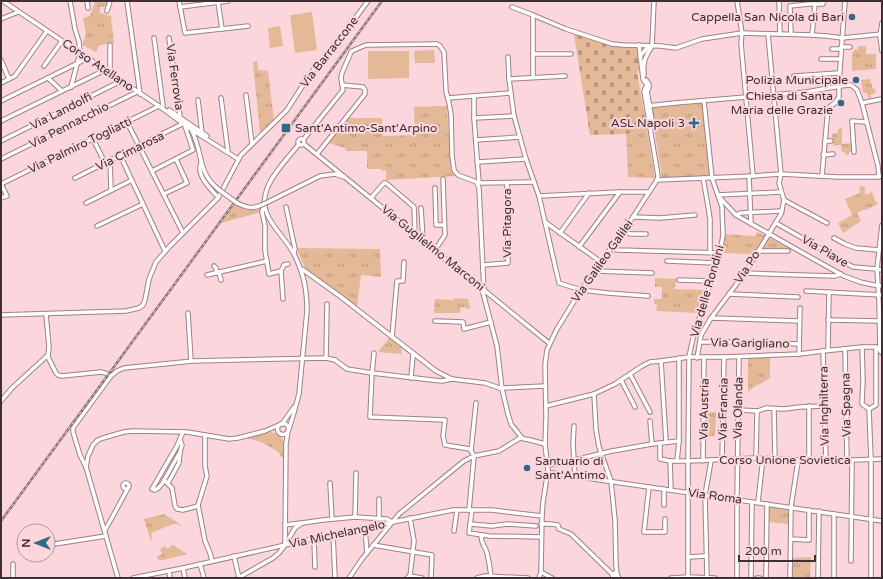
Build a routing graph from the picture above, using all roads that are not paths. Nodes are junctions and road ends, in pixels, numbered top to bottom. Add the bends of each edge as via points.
1 (3, 1) edge
2 (70, 1) edge
3 (87, 1) edge
4 (110, 1) edge
5 (127, 1) edge
6 (179, 1) edge
7 (228, 1) edge
8 (368, 1) edge
9 (654, 1) edge
10 (737, 1) edge
11 (778, 1) edge
12 (824, 1) edge
13 (844, 1) edge
14 (218, 2) junction
15 (815, 4) junction
16 (512, 6) dead end
17 (180, 7) junction
18 (88, 8) dead end
19 (107, 11) dead end
20 (18, 12) junction
21 (534, 14) junction
22 (1, 19) edge
23 (882, 22) edge
24 (248, 26) dead end
25 (222, 29) junction
26 (47, 31) junction
27 (742, 33) junction
28 (768, 34) junction
29 (780, 34) junction
30 (791, 34) junction
31 (881, 34) edge
32 (812, 35) junction
33 (154, 38) dead end
34 (169, 38) dead end
35 (842, 38) junction
36 (62, 41) junction
37 (110, 45) dead end
38 (638, 45) junction
39 (650, 46) junction
40 (850, 46) dead end
41 (841, 48) junction
42 (832, 49) dead end
43 (882, 51) edge
44 (80, 53) junction
45 (645, 53) junction
46 (533, 54) junction
47 (571, 54) dead end
48 (508, 57) dead end
49 (88, 58) junction
50 (640, 59) junction
51 (821, 59) dead end
52 (840, 59) junction
53 (1, 60) edge
54 (77, 64) junction
55 (2, 66) edge
56 (44, 66) dead end
57 (105, 70) junction
58 (110, 73) junction
59 (840, 73) junction
60 (565, 76) dead end
61 (794, 76) dead end
62 (533, 77) junction
63 (48, 78) junction
64 (9, 79) junction
65 (509, 79) junction
66 (121, 81) junction
67 (839, 82) junction
68 (1, 83) edge
69 (342, 85) junction
70 (848, 85) junction
71 (71, 87) junction
72 (839, 87) junction
73 (62, 91) junction
74 (138, 93) junction
75 (511, 93) junction
76 (246, 94) dead end
77 (773, 95) junction
78 (746, 97) junction
79 (222, 98) dead end
80 (448, 98) junction
81 (474, 98) dead end
82 (882, 99) edge
83 (198, 100) dead end
84 (1, 101) edge
85 (704, 101) junction
86 (862, 104) junction
87 (161, 106) junction
88 (648, 106) junction
89 (514, 116) junction
90 (180, 117) junction
91 (474, 118) junction
92 (1, 121) edge
93 (127, 122) junction
94 (866, 122) junction
95 (184, 124) junction
96 (192, 130) junction
97 (202, 133) junction
98 (520, 137) junction
99 (93, 139) junction
100 (476, 140) junction
101 (1, 141) edge
102 (825, 141) junction
103 (831, 141) dead end
104 (304, 142) junction
105 (214, 144) junction
106 (252, 144) junction
107 (139, 146) junction
108 (228, 152) junction
109 (854, 152) dead end
110 (316, 154) junction
111 (833, 154) dead end
112 (120, 155) junction
113 (823, 155) junction
114 (1, 159) edge
115 (176, 159) junction
116 (526, 159) junction
117 (110, 160) junction
118 (238, 160) junction
119 (478, 162) junction
120 (105, 163) junction
121 (202, 163) junction
122 (152, 171) junction
123 (781, 174) junction
124 (751, 176) junction
125 (822, 176) junction
126 (881, 176) edge
127 (345, 177) junction
128 (75, 178) dead end
129 (703, 178) junction
130 (712, 178) junction
131 (443, 179) dead end
132 (132, 180) junction
133 (659, 180) junction
134 (534, 182) junction
135 (478, 183) junction
136 (507, 183) junction
137 (1, 184) edge
138 (435, 188) dead end
139 (111, 190) junction
140 (620, 192) junction
141 (650, 192) junction
142 (781, 192) junction
143 (589, 193) junction
144 (750, 193) junction
145 (164, 194) junction
146 (216, 195) dead end
147 (539, 196) junction
148 (718, 196) junction
149 (1, 198) edge
150 (371, 198) junction
151 (266, 200) junction
152 (784, 200) junction
153 (86, 203) dead end
154 (143, 204) junction
155 (286, 207) dead end
156 (421, 208) dead end
157 (782, 211) junction
158 (751, 213) junction
159 (694, 215) dead end
160 (736, 215) junction
161 (633, 217) junction
162 (545, 222) junction
163 (776, 223) junction
164 (827, 223) dead end
165 (751, 224) junction
166 (444, 225) junction
167 (882, 225) edge
168 (97, 226) dead end
169 (622, 232) junction
170 (184, 233) junction
171 (560, 233) junction
172 (415, 234) junction
173 (646, 234) dead end
174 (768, 234) junction
175 (834, 238) dead end
176 (423, 240) junction
177 (579, 247) junction
178 (610, 248) junction
179 (435, 250) junction
180 (879, 250) junction
181 (165, 251) junction
182 (758, 251) junction
183 (788, 251) dead end
184 (710, 252) junction
185 (720, 253) junction
186 (294, 254) junction
187 (667, 260) dead end
188 (266, 261) junction
189 (298, 262) junction
190 (404, 262) dead end
191 (601, 262) junction
192 (716, 263) junction
193 (483, 265) junction
194 (214, 266) dead end
195 (301, 268) junction
196 (877, 269) junction
197 (882, 270) edge
198 (281, 271) junction
199 (595, 271) junction
200 (218, 272) junction
201 (652, 273) dead end
202 (745, 273) junction
203 (841, 274) junction
204 (207, 275) dead end
205 (221, 280) dead end
206 (679, 280) dead end
207 (711, 282) junction
208 (880, 286) edge
209 (483, 290) junction
210 (581, 290) junction
211 (806, 291) dead end
212 (828, 292) junction
213 (729, 294) junction
214 (880, 295) edge
215 (648, 296) dead end
216 (798, 297) dead end
217 (283, 299) dead end
218 (327, 304) dead end
219 (800, 308) dead end
220 (188, 313) dead end
221 (46, 314) junction
222 (1, 315) edge
223 (711, 318) junction
224 (828, 320) junction
225 (435, 321) dead end
226 (881, 321) edge
227 (491, 322) junction
228 (799, 322) junction
229 (392, 337) junction
230 (700, 342) junction
231 (881, 342) edge
232 (549, 343) junction
233 (799, 344) junction
234 (862, 347) junction
235 (876, 347) junction
236 (846, 349) junction
237 (828, 350) junction
238 (823, 351) junction
239 (881, 352) edge
240 (374, 353) dead end
241 (48, 354) junction
242 (799, 354) junction
243 (413, 355) junction
244 (689, 357) junction
245 (724, 357) junction
246 (739, 357) junction
247 (326, 358) junction
248 (679, 358) junction
249 (697, 358) junction
250 (704, 358) junction
251 (303, 359) junction
252 (191, 361) junction
253 (661, 361) junction
254 (372, 373) junction
255 (630, 374) junction
256 (110, 376) junction
257 (411, 378) junction
258 (452, 379) junction
259 (621, 380) junction
260 (546, 386) junction
261 (502, 389) junction
262 (594, 394) junction
263 (1, 401) edge
264 (297, 403) junction
265 (476, 403) dead end
266 (546, 406) junction
267 (809, 406) junction
268 (824, 406) junction
269 (635, 407) dead end
270 (774, 409) junction
271 (869, 409) junction
272 (738, 410) junction
273 (757, 411) junction
274 (650, 412) dead end
275 (650, 421) dead end
276 (280, 424) junction
277 (574, 426) dead end
278 (288, 430) junction
279 (265, 431) junction
280 (183, 432) junction
281 (279, 433) junction
282 (205, 435) junction
283 (522, 438) junction
284 (180, 440) junction
285 (678, 441) junction
286 (666, 442) junction
287 (286, 443) junction
288 (660, 443) junction
289 (546, 444) junction
290 (652, 444) junction
291 (471, 451) junction
292 (180, 452) junction
293 (601, 454) junction
294 (474, 456) junction
295 (756, 458) junction
296 (763, 458) junction
297 (738, 459) junction
298 (775, 459) junction
299 (871, 459) junction
300 (882, 459) edge
301 (574, 460) junction
302 (711, 460) junction
303 (722, 460) junction
304 (852, 460) junction
305 (670, 461) junction
306 (677, 461) junction
307 (703, 461) junction
308 (798, 461) junction
309 (809, 461) junction
310 (826, 461) junction
311 (847, 461) junction
312 (688, 462) junction
313 (548, 465) junction
314 (86, 467) junction
315 (356, 473) dead end
316 (547, 473) junction
317 (575, 476) junction
318 (164, 480) junction
319 (611, 481) junction
320 (168, 483) junction
321 (330, 483) dead end
322 (649, 487) junction
323 (128, 488) dead end
324 (664, 489) junction
325 (671, 490) junction
326 (688, 492) junction
327 (705, 495) junction
328 (379, 499) dead end
329 (737, 499) junction
330 (752, 502) junction
331 (758, 502) junction
332 (664, 504) dead end
333 (767, 504) junction
334 (198, 506) junction
335 (791, 507) junction
336 (457, 510) junction
337 (470, 510) junction
338 (809, 510) junction
339 (819, 512) junction
340 (834, 514) junction
341 (542, 516) junction
342 (355, 517) junction
343 (851, 517) junction
344 (410, 518) junction
345 (870, 518) junction
346 (332, 519) junction
347 (379, 519) junction
348 (664, 519) dead end
349 (882, 521) edge
350 (392, 522) junction
351 (302, 523) junction
352 (470, 524) junction
353 (541, 524) junction
354 (285, 525) junction
355 (536, 526) dead end
356 (365, 528) junction
357 (105, 530) junction
358 (454, 531) dead end
359 (333, 534) junction
360 (469, 534) junction
361 (481, 535) junction
362 (106, 536) junction
363 (541, 537) junction
364 (314, 539) junction
365 (468, 539) dead end
366 (791, 540) junction
367 (56, 543) edge
368 (286, 545) junction
369 (373, 545) junction
370 (412, 551) junction
371 (367, 553) junction
372 (234, 556) junction
373 (688, 556) junction
374 (706, 556) junction
375 (212, 561) junction
376 (851, 561) dead end
377 (13, 564) dead end
378 (200, 564) junction
379 (315, 567) dead end
380 (183, 568) junction
381 (169, 571) junction
382 (541, 572) junction
383 (248, 573) junction
384 (614, 575) edge
385 (152, 576) edge
386 (491, 576) junction
387 (408, 577) edge
388 (688, 577) edge
389 (707, 577) edge
390 (13, 578) edge
391 (118, 578) edge
392 (135, 578) edge
393 (170, 578) edge
394 (185, 578) edge
395 (204, 578) edge
396 (239, 578) edge
397 (248, 578) edge
398 (335, 578) edge
399 (348, 578) edge
400 (422, 578) edge
401 (431, 578) edge
402 (477, 578) edge
403 (528, 578) edge
404 (539, 578) edge
405 (552, 578) edge
406 (619, 578) edge
407 (671, 578) edge
408 (700, 578) edge
409 (715, 578) edge
410 (737, 578) edge
411 (751, 578) edge
412 (766, 578) edge
413 (790, 578) edge
414 (818, 578) edge
415 (834, 578) edge
416 (871, 578) edge

1 - 20 street, Corso Atellano
2 - 44 street
3 - 18 street
4 - 19 street
5 - 74 street
6 - 17 street
7 - 14 street
8 - 106 street, Via Barraccone via 310,74 287,110
9 - 39 street
10 - 27 street
11 - 29 street
12 - 15 street via 823,4
13 - 35 street
14 - 17 street
14 - 25 street
15 - 30 street via 790,6
15 - 32 street
16 - 21 street
17 - 25 street via 185,33
20 - 22 street
20 - 26 street, Corso Atellano
21 - 38 street via 566,29 612,44
21 - 46 street
23 - 31 street
24 - 25 street
26 - 36 street, Corso Atellano
26 - 64 street via 15,76
27 - 28 street
27 - 39 street via 702,39 676,48
27 - 78 street
28 - 29 street
28 - 77 street
29 - 30 street
30 - 32 street
31 - 35 street
31 - 43 street
32 - 35 street
33 - 87 street
34 - 90 street, Via Ferrovia
35 - 41 street
36 - 44 street, Corso Atellano
36 - 56 street
37 - 58 street
38 - 39 street
38 - 45 street
38 - 50 street
39 - 45 street
40 - 41 street
41 - 42 street
41 - 52 street
44 - 49 street, Corso Atellano
44 - 54 street
45 - 50 street
45 - 88 street via 644,71 649,84
46 - 47 street
46 - 62 street
48 - 65 street
49 - 54 street
49 - 57 street, Corso Atellano
50 - 88 street via 642,79 647,85 644,90
51 - 52 street
52 - 59 street
53 - 55 street
54 - 63 street
54 - 71 street
55 - 64 street
57 - 58 street, Corso Atellano
57 - 71 street
58 - 66 street, Corso Atellano
59 - 61 street
59 - 67 street
60 - 62 street
62 - 65 street
63 - 73 street
63 - 84 street
64 - 68 street
65 - 75 street
66 - 74 street, Corso Atellano
66 - 101 street, Via Landolfi
67 - 70 street
67 - 72 street
69 - 80 street via 342,73 351,52 363,45 437,44 444,52
69 - 104 street via 343,90
69 - 110 street via 363,87 365,94
70 - 72 street
70 - 86 street via 857,90
71 - 73 street
72 - 77 street
72 - 102 street via 838,99 828,108
73 - 92 street
74 - 87 street, Corso Atellano
74 - 114 street, Via Pennacchio
75 - 80 street
75 - 89 street
76 - 106 street
77 - 78 street
77 - 123 street
78 - 85 street
78 - 124 street
79 - 108 street
80 - 135 street via 454,170 458,175
81 - 91 street
82 - 86 street
83 - 97 street
85 - 88 street
85 - 130 street, Via delle Rondini
86 - 94 street
87 - 90 street
87 - 93 street, Via Palmiro Togliatti
87 - 95 street, Corso Atellano
88 - 133 street
89 - 91 street
89 - 98 street
90 - 97 street
91 - 100 street
93 - 99 street, Via Palmiro Togliatti
93 - 107 street
94 - 109 street via 852,121
94 - 126 street
95 - 96 street, Corso Atellano
95 - 107 street, Via Cimarosa
95 - 115 street via 193,150
96 - 105 street, Corso Atellano
96 - 121 street
97 - 105 street
98 - 100 street
98 - 116 street
99 - 120 street
99 - 137 street, Via Palmiro Togliatti
100 - 119 street
102 - 103 street
102 - 113 street
104 - 110 street, Via Guglielmo Marconi
104 - 151 street via 302,145 299,144 271,180 266,190
105 - 108 street
106 - 118 street, Via Barraccone
107 - 112 street, Via Cimarosa
107 - 122 street
108 - 118 street
110 - 127 street, Via Guglielmo Marconi
111 - 113 street
112 - 117 street, Via Cimarosa
112 - 132 street
113 - 125 street
115 - 122 street
115 - 145 street via 187,182
116 - 119 street
116 - 134 street
117 - 120 street, Via Cimarosa
117 - 139 street
118 - 170 street, Via Barraccone via 218,198
119 - 135 street
120 - 128 street, Via Cimarosa
121 - 146 street via 202,176
121 - 151 street, bridge via 207,178 237,203 250,208 259,206
122 - 145 street
123 - 124 street
123 - 125 street
123 - 142 street
124 - 130 street
124 - 144 street
125 - 126 street
127 - 150 street, Via Guglielmo Marconi
127 - 151 street via 335,174 320,176
129 - 130 street
129 - 133 street
129 - 184 street via 710,219
130 - 148 street, Via delle Rondini
131 - 166 street
132 - 139 street
132 - 154 street
133 - 141 street, Via Galileo Galilei
134 - 136 street
134 - 147 street
135 - 136 street
135 - 193 street
136 - 193 street, Via Pitagora via 508,263
137 - 149 street via 7,196
138 - 166 street via 436,225
139 - 153 street
140 - 141 street
140 - 143 street
140 - 177 street
141 - 161 street, Via Galileo Galilei
142 - 144 street
142 - 152 street
143 - 147 street
143 - 171 street
144 - 148 street
144 - 158 street
145 - 170 street
147 - 162 street
148 - 160 street
148 - 185 street, Via delle Rondini via 722,207 723,235
150 - 172 street, Via Guglielmo Marconi
150 - 172 street via 386,183 414,207
151 - 186 street via 271,222
151 - 188 street via 262,212
152 - 157 street, Via Po
152 - 164 street
154 - 168 street
154 - 181 street
155 - 186 street
156 - 176 street
157 - 158 street
157 - 163 street, Via Po
158 - 160 street
158 - 165 street
159 - 161 street
160 - 165 street
161 - 169 street, Via Galileo Galilei
162 - 171 street
162 - 210 street via 559,283
163 - 174 street, Via Po
163 - 196 street, Via Piave via 853,267
165 - 174 street
166 - 179 street via 444,235
167 - 180 street
169 - 173 street
169 - 178 street, Via Galileo Galilei
170 - 181 street, Via Barraccone
171 - 177 street
172 - 176 street, Via Guglielmo Marconi
174 - 182 street, Via Po
174 - 203 street
175 - 180 street via 856,248
176 - 179 street, Via Guglielmo Marconi
177 - 191 street
178 - 184 street
178 - 191 street, Via Galileo Galilei
179 - 209 street, Via Guglielmo Marconi
180 - 196 street
181 - 221 street, Via Barraccone via 151,272 145,300 139,308 126,311
182 - 183 street
182 - 202 street, Via Po
184 - 185 street
185 - 192 street, Via delle Rondini
186 - 189 street
187 - 192 street
188 - 198 street via 269,274
188 - 200 street
189 - 195 street
189 - 198 street via 284,265
190 - 229 street via 402,281 397,281
191 - 199 street, Via Galileo Galilei
192 - 207 street, Via delle Rondini
193 - 209 street
194 - 200 street
195 - 229 street
195 - 251 street via 307,300
196 - 197 street, Via Piave
196 - 208 street
198 - 217 street
199 - 201 street
199 - 210 street, Via Galileo Galilei
200 - 204 street
200 - 205 street
202 - 203 street via 835,276
202 - 213 street, Via Po
203 - 208 street via 860,282
206 - 207 street
207 - 244 street, Via delle Rondini
208 - 214 street
209 - 227 street
209 - 232 street, Via Guglielmo Marconi
210 - 215 street
210 - 232 street, Via Galileo Galilei
211 - 212 street
212 - 214 street
212 - 224 street
213 - 216 street
213 - 223 street, Via Po
214 - 226 street
218 - 247 street
219 - 228 street
220 - 252 street
221 - 222 street, Via Barraccone
221 - 241 street
223 - 228 street
223 - 230 street, Via Po
224 - 226 street
224 - 237 street
225 - 227 street via 463,322 464,329
226 - 231 street
227 - 261 street via 497,346
228 - 233 street
229 - 243 street
230 - 233 street, Via Garigliano
230 - 249 street, Via Po
231 - 239 street
232 - 260 street via 545,365
233 - 242 street
234 - 235 street
234 - 236 street
234 - 271 street via 862,404
235 - 239 street
235 - 271 street via 876,405
236 - 237 street
236 - 311 street, Via Spagna
237 - 238 street
238 - 242 street
238 - 268 street, Via Inghilterra
240 - 254 street
241 - 256 street via 58,375 101,372
241 - 263 street
242 - 246 street
243 - 257 street
243 - 258 street via 436,372
244 - 248 street
244 - 249 street
244 - 312 street, Via delle Rondini
245 - 246 street
245 - 250 street
245 - 303 street, Via Francia
246 - 272 street, Via Olanda
247 - 251 street
247 - 254 street via 347,369
248 - 253 street
248 - 285 street
249 - 250 street
250 - 307 street, Via Austria
251 - 252 street
251 - 264 street
252 - 256 street via 124,368
253 - 255 street via 650,362
253 - 286 street
254 - 257 street
254 - 291 street via 370,417 445,420 445,445
255 - 259 street
255 - 274 street
256 - 314 street via 73,428
257 - 258 street via 442,381
258 - 261 street via 485,383
259 - 262 street
259 - 269 street
260 - 261 street
260 - 266 street
261 - 283 street via 511,424
262 - 266 street
262 - 293 street via 596,430
264 - 276 street
264 - 278 street
265 - 291 street
266 - 289 street
267 - 268 street
267 - 270 street
267 - 309 street
268 - 310 street, Via Inghilterra
270 - 273 street
270 - 298 street
271 - 299 street
272 - 273 street
272 - 297 street, Via Olanda
273 - 295 street
275 - 290 street
276 - 278 street via 286,425
276 - 279 street
276 - 281 street via 277,429
277 - 301 street
278 - 281 street via 284,435
278 - 287 street
279 - 281 street
279 - 282 street via 229,439
280 - 282 street
280 - 284 street
280 - 314 street via 134,431 103,438 93,446
281 - 287 street
282 - 334 street via 207,476
283 - 289 street
283 - 294 street via 499,452
284 - 292 street
284 - 318 street via 152,489 157,489
285 - 286 street
285 - 306 street
286 - 288 street
287 - 354 street
288 - 290 street
288 - 305 street via 660,458
289 - 313 street
290 - 293 street
291 - 294 street
292 - 318 street
292 - 320 street via 179,463
293 - 301 street
293 - 319 street
294 - 337 street
294 - 350 street via 439,481
295 - 296 street, Corso Unione Sovietica
295 - 297 street, Corso Unione Sovietica
296 - 298 street, Corso Unione Sovietica
296 - 331 street
297 - 303 street, Corso Unione Sovietica
297 - 329 street, Via Olanda
298 - 308 street, Corso Unione Sovietica
299 - 300 street, Corso Unione Sovietica
299 - 304 street, Corso Unione Sovietica
299 - 345 street
301 - 313 street
301 - 317 street
302 - 303 street, Corso Unione Sovietica
302 - 307 street, Corso Unione Sovietica
302 - 327 street
304 - 311 street, Corso Unione Sovietica
304 - 343 street
305 - 306 street, Corso Unione Sovietica
305 - 325 street
306 - 312 street, Corso Unione Sovietica
307 - 312 street, Corso Unione Sovietica
308 - 309 street, Corso Unione Sovietica
308 - 335 street
309 - 310 street, Corso Unione Sovietica
310 - 311 street, Corso Unione Sovietica
312 - 326 street, Via delle Rondini
313 - 316 street
314 - 357 street
315 - 342 street
316 - 317 street, Via Roma
316 - 341 street
317 - 319 street, Via Roma
318 - 320 street
319 - 322 street, Via Roma
319 - 384 street via 614,511
320 - 334 street via 172,488 177,509
321 - 346 street
322 - 324 street, Via Roma
322 - 348 street via 644,532 665,532
323 - 357 street
324 - 325 street, Via Roma
324 - 332 street
325 - 326 street, Via Roma
326 - 327 street, Via Roma
326 - 373 street, Via delle Rondini
327 - 329 street, Via Roma
327 - 374 street
328 - 347 street
329 - 330 street, Via Roma
329 - 410 street, Via Olanda
330 - 331 street, Via Roma
330 - 411 street
331 - 333 street, Via Roma
333 - 335 street, Via Roma
333 - 412 street
334 - 375 street
335 - 338 street, Via Roma
335 - 366 street
336 - 337 street, Via Michelangelo
336 - 344 street, Via Michelangelo
336 - 358 street
337 - 341 street, Via Michelangelo
337 - 352 street
338 - 339 street, Via Roma
338 - 366 street via 809,540
339 - 340 street, Via Roma
339 - 414 street
340 - 343 street, Via Roma
340 - 415 street
341 - 353 street
342 - 346 street
342 - 347 street
343 - 345 street, Via Roma
343 - 376 street
344 - 350 street, Via Michelangelo
344 - 370 street via 414,541
345 - 349 street, Via Roma
345 - 416 street
346 - 351 street
347 - 350 street
350 - 356 street, Via Michelangelo
350 - 369 street
351 - 354 street
351 - 368 street via 295,528
352 - 355 street
352 - 360 street
353 - 363 street
353 - 384 street via 558,525 560,529 571,534
354 - 368 street
356 - 359 street, Via Michelangelo
356 - 371 street
357 - 362 street
359 - 364 street, Via Michelangelo
359 - 398 street
360 - 361 street
360 - 365 street
361 - 363 street
361 - 386 street
362 - 367 street
362 - 391 street
363 - 382 street
364 - 368 street, Via Michelangelo
364 - 379 street
366 - 413 street
368 - 372 street, Via Michelangelo
368 - 383 street via 280,553
369 - 370 street
369 - 371 street
370 - 387 street
370 - 401 street via 432,554
371 - 399 street
372 - 375 street, Via Michelangelo
372 - 396 street
373 - 374 street
373 - 388 street, Via delle Rondini
374 - 389 street
375 - 378 street, Via Michelangelo
377 - 390 street
378 - 380 street, Via Michelangelo
378 - 395 street
380 - 381 street, Via Michelangelo
380 - 394 street
381 - 385 street, Via Michelangelo
381 - 393 street
382 - 404 street
382 - 405 street
383 - 396 street
383 - 397 street
384 - 406 street via 617,574
385 - 392 street, Via Michelangelo
386 - 402 street
386 - 403 street
387 - 400 street
388 - 407 street
388 - 408 street
389 - 408 street
389 - 409 street

